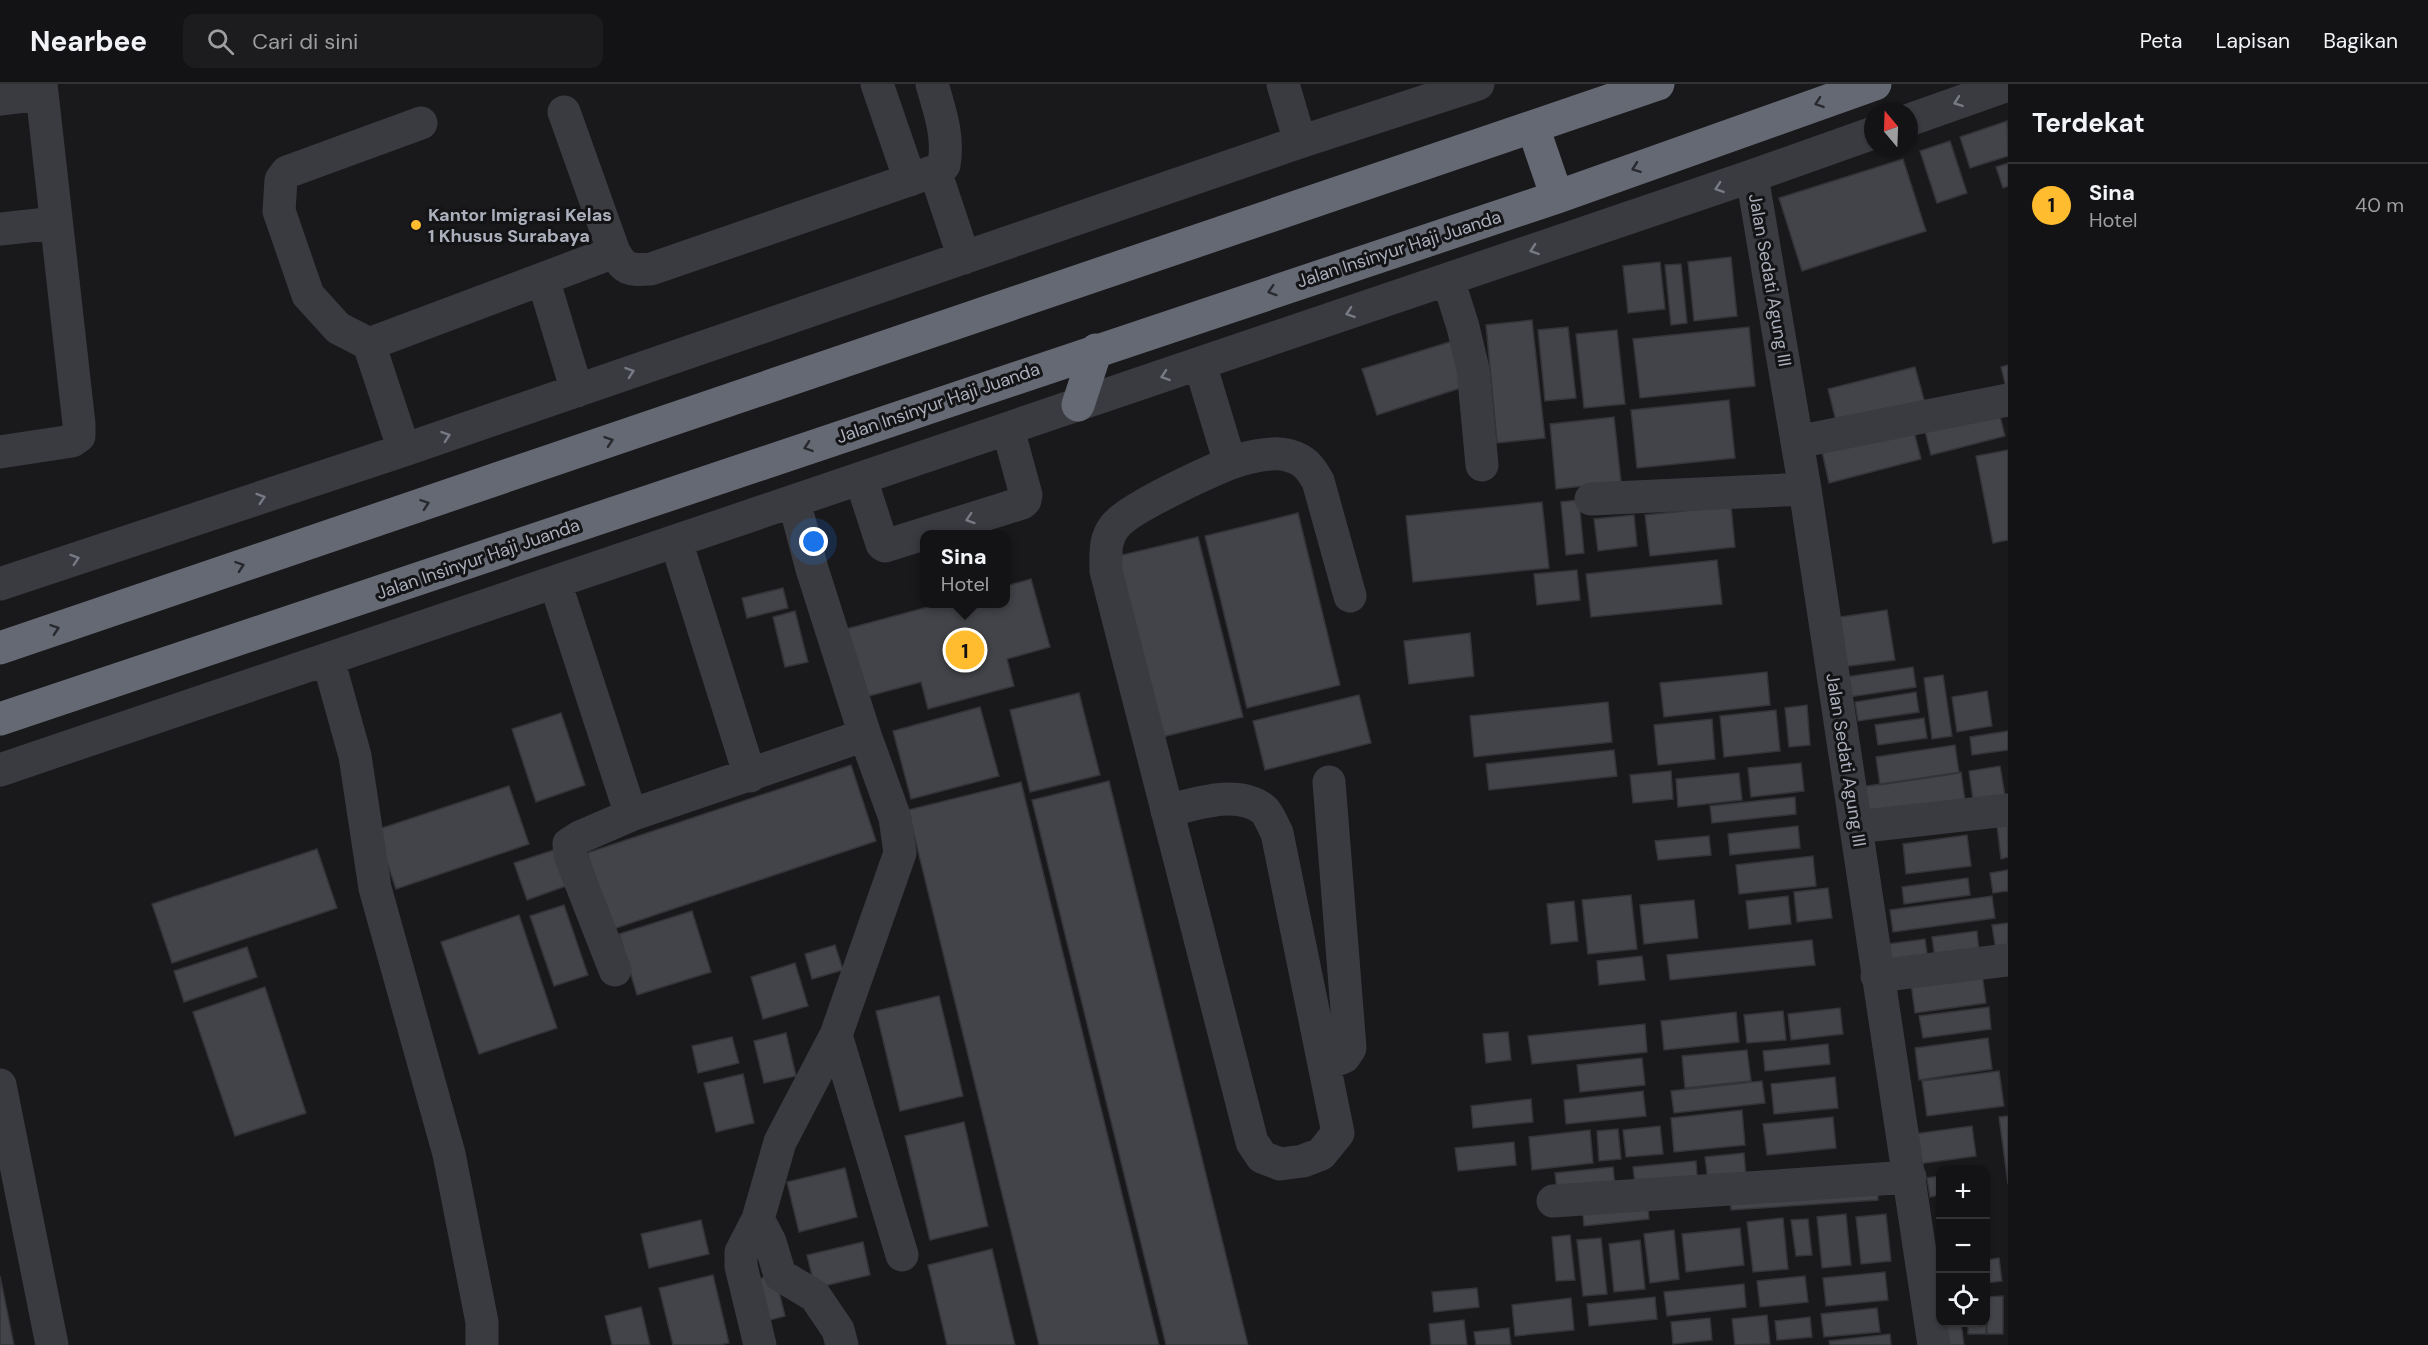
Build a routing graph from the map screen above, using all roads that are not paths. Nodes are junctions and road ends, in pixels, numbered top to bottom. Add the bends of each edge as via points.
1 (877, 84) edge
2 (932, 84) edge
3 (1283, 84) edge
4 (1478, 84) edge
5 (1658, 84) edge
6 (1875, 84) edge
7 (2008, 85) edge
8 (41, 89) edge
9 (0, 99) edge
10 (564, 112) dead end
11 (1918, 117) edge
12 (421, 123) dead end
13 (1533, 127) junction
14 (1864, 136) edge
15 (1300, 142) junction
16 (922, 175) junction
17 (1752, 176) junction
18 (1557, 196) junction
19 (56, 223) junction
20 (0, 229) edge
21 (614, 252) junction
22 (964, 258) junction
23 (543, 279) junction
24 (1448, 279) junction
25 (369, 344) junction
26 (1096, 350) junction
27 (1200, 364) junction
28 (577, 391) junction
29 (2008, 400) edge
30 (1078, 405) junction
31 (1008, 429) junction
32 (1797, 442) junction
33 (404, 450) junction
34 (0, 452) edge
35 (1230, 463) junction
36 (1482, 465) dead end
37 (861, 478) junction
38 (1805, 489) junction
39 (1591, 500) dead end
40 (794, 501) junction
41 (936, 530) edge
42 (920, 535) edge
43 (676, 541) junction
44 (555, 582) junction
45 (0, 584) edge
46 (1350, 596) dead end
47 (0, 648) edge
48 (328, 659) junction
49 (0, 719) edge
50 (865, 735) junction
51 (0, 770) edge
52 (750, 776) junction
53 (1329, 782) dead end
54 (2008, 810) edge
55 (1167, 811) junction
56 (631, 815) junction
57 (1857, 827) junction
58 (2008, 960) edge
59 (615, 969) dead end
60 (1877, 976) junction
61 (836, 1035) junction
62 (1324, 1065) junction
63 (0, 1085) edge
64 (1910, 1177) junction
65 (1553, 1201) dead end
66 (758, 1219) junction
67 (902, 1254) dead end
68 (52, 1345) edge
69 (482, 1345) edge
70 (760, 1345) edge
71 (842, 1345) edge
72 (1934, 1345) edge

1 - 16 street
2 - 16 street via 946,132 947,150 944,165
3 - 15 street
4 - 15 street
5 - 13 highway
6 -> 18 highway, Jalan Insinyur Haji Juanda
7 -> 11 street
8 - 9 street
8 - 19 street
10 - 21 street
12 - 25 street via 287,172 281,180 279,211 308,295 338,328
13 - 18 highway
47 -> 13 highway
14 - 17 street
15 - 22 street
16 - 21 street via 651,269 622,266
16 - 22 street
17 -> 24 street
17 - 32 street, Jalan Sedati Agung III
18 -> 26 highway, Jalan Insinyur Haji Juanda
19 - 20 street
19 - 34 street via 79,436 72,441
21 - 23 street
28 -> 22 street
23 - 25 street
23 - 28 street
24 -> 27 street
24 - 36 street via 1473,369
25 - 33 street
26 - 30 highway
26 -> 49 highway, Jalan Insinyur Haji Juanda
27 -> 30 street
27 - 35 street
33 -> 28 street
29 - 32 street
30 - 31 street
31 - 37 street
31 -> 41 street via 1025,500
32 - 38 street, Jalan Sedati Agung III
45 -> 33 street
35 - 46 street via 1271,454 1308,464 1318,481
35 - 55 street via 1127,514 1113,528 1106,547 1106,571
37 - 40 street
42 -> 37 street via 882,544
38 - 39 street
38 - 57 street, Jalan Sedati Agung III
40 - 43 street
40 - 50 street
43 - 44 street
43 - 52 street
44 - 48 street
44 - 56 street
48 - 51 street
48 - 69 street via 355,756 375,888 450,1154 482,1322
50 - 52 street
50 - 61 street via 895,818 900,853
52 - 56 street
53 - 62 street via 1350,1048 1344,1057
54 - 57 street
55 - 62 street via 1214,800 1242,800 1264,809 1277,833
55 - 62 street via 1252,1142 1262,1157 1280,1164 1303,1161 1322,1154 1338,1133
56 - 59 street via 569,844
57 - 60 street, Jalan Sedati Agung III
58 - 60 street
60 - 64 street, Jalan Sedati Agung III
61 - 66 street via 780,1142
61 - 67 street
63 - 68 street
64 - 65 street
64 - 72 street, Jalan Sedati Agung III
66 - 70 street via 741,1252 741,1266
66 - 71 street via 780,1275 816,1296 838,1330

